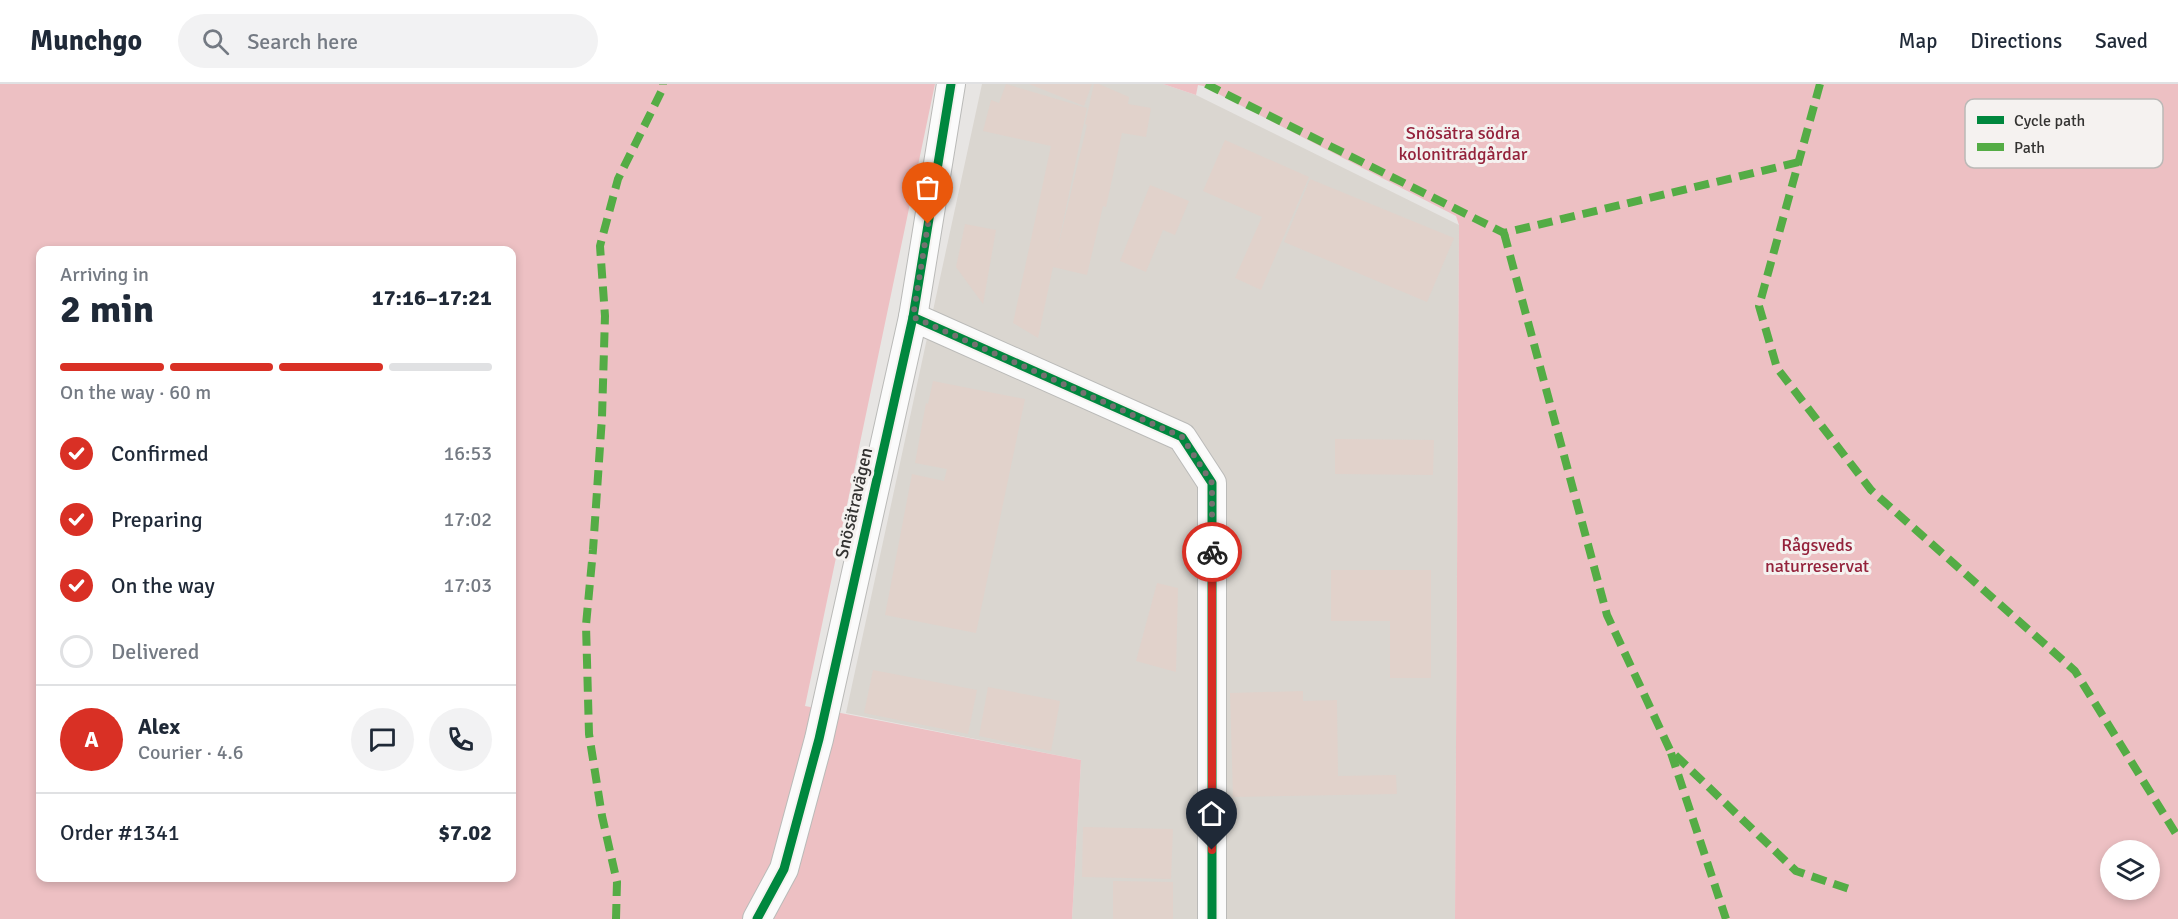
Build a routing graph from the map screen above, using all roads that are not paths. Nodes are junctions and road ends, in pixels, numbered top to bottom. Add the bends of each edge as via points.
1 (951, 84) edge
2 (913, 317) junction
3 (757, 919) edge
4 (1212, 919) edge

1 - 2 street, Snösätravägen
2 - 3 street, Snösätravägen via 819,739 784,869
2 - 4 street via 1182,437 1212,483

